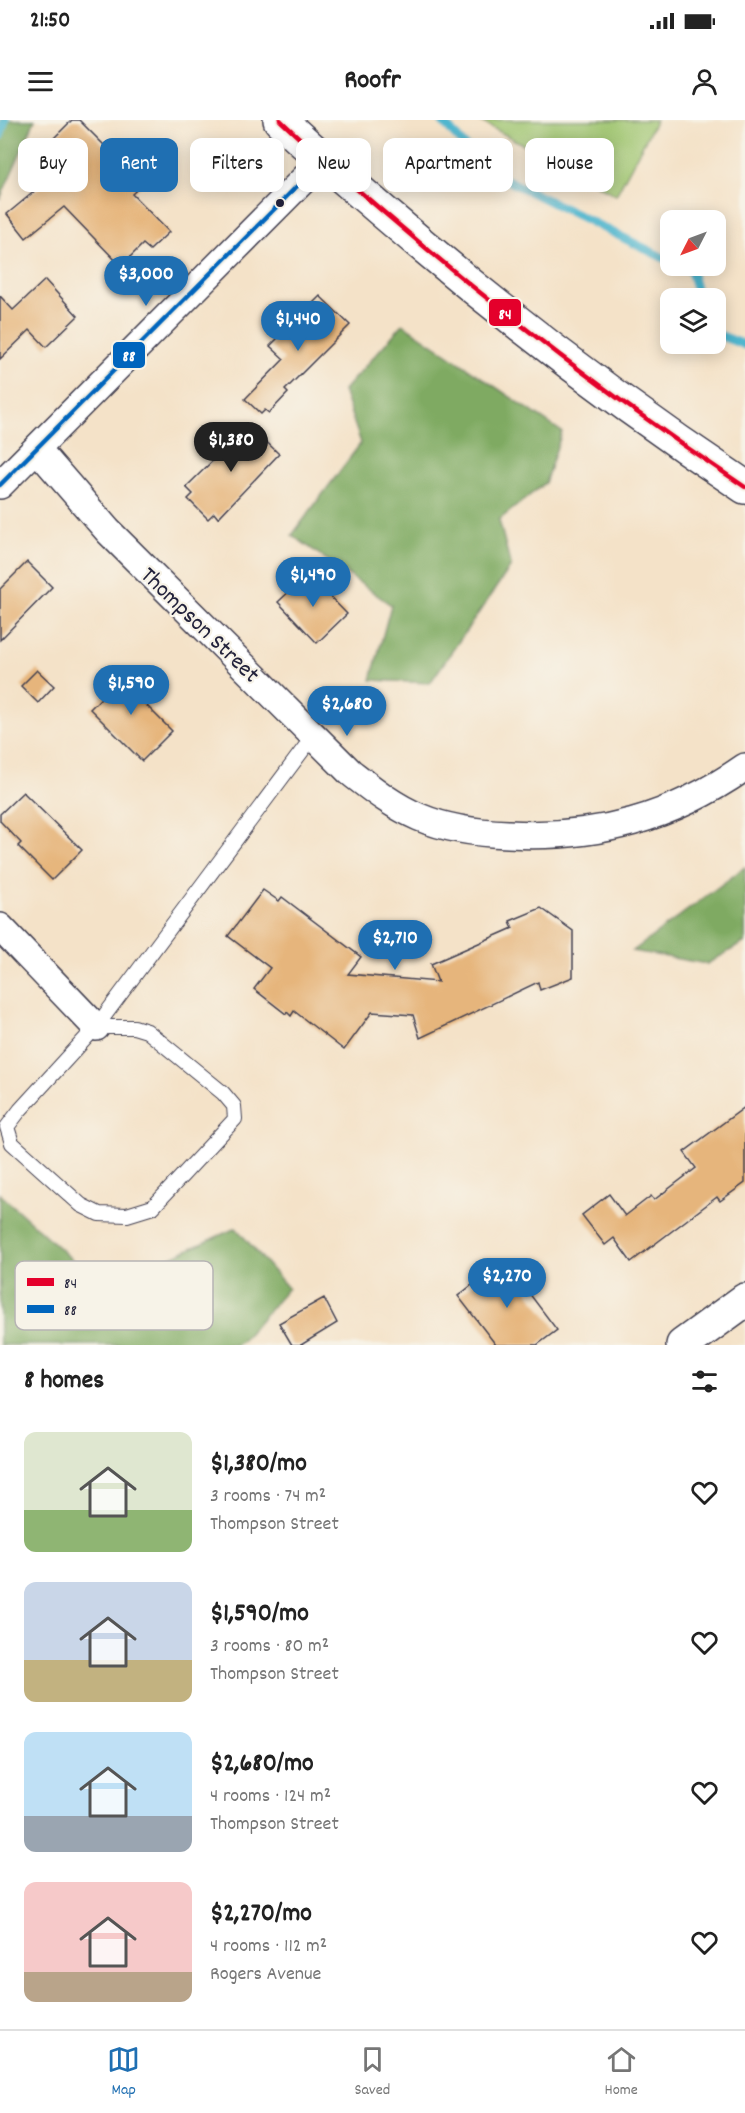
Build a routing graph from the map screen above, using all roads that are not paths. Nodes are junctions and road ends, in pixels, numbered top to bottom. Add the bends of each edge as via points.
1 (280, 120) edge
2 (298, 138) edge
3 (296, 187) edge
4 (359, 192) edge
5 (37, 449) junction
6 (0, 485) edge
7 (745, 487) edge
8 (314, 735) junction
9 (745, 767) edge
10 (0, 927) edge
11 (96, 1028) junction
12 (745, 1300) edge
13 (683, 1345) edge

1 - 2 main road
3 - 5 street
4 - 7 main road via 516,323
5 - 6 street
5 - 8 street, Thompson Street via 108,531
8 - 9 street, Thompson Street via 350,772 396,805 440,824 490,833 531,836 617,827 674,807
8 - 11 lane
10 - 11 street
11 - 11 lane via 7,1127 12,1143 81,1205 99,1214 127,1215 153,1207 235,1119 234,1106 147,1031 134,1027
12 - 13 main road

